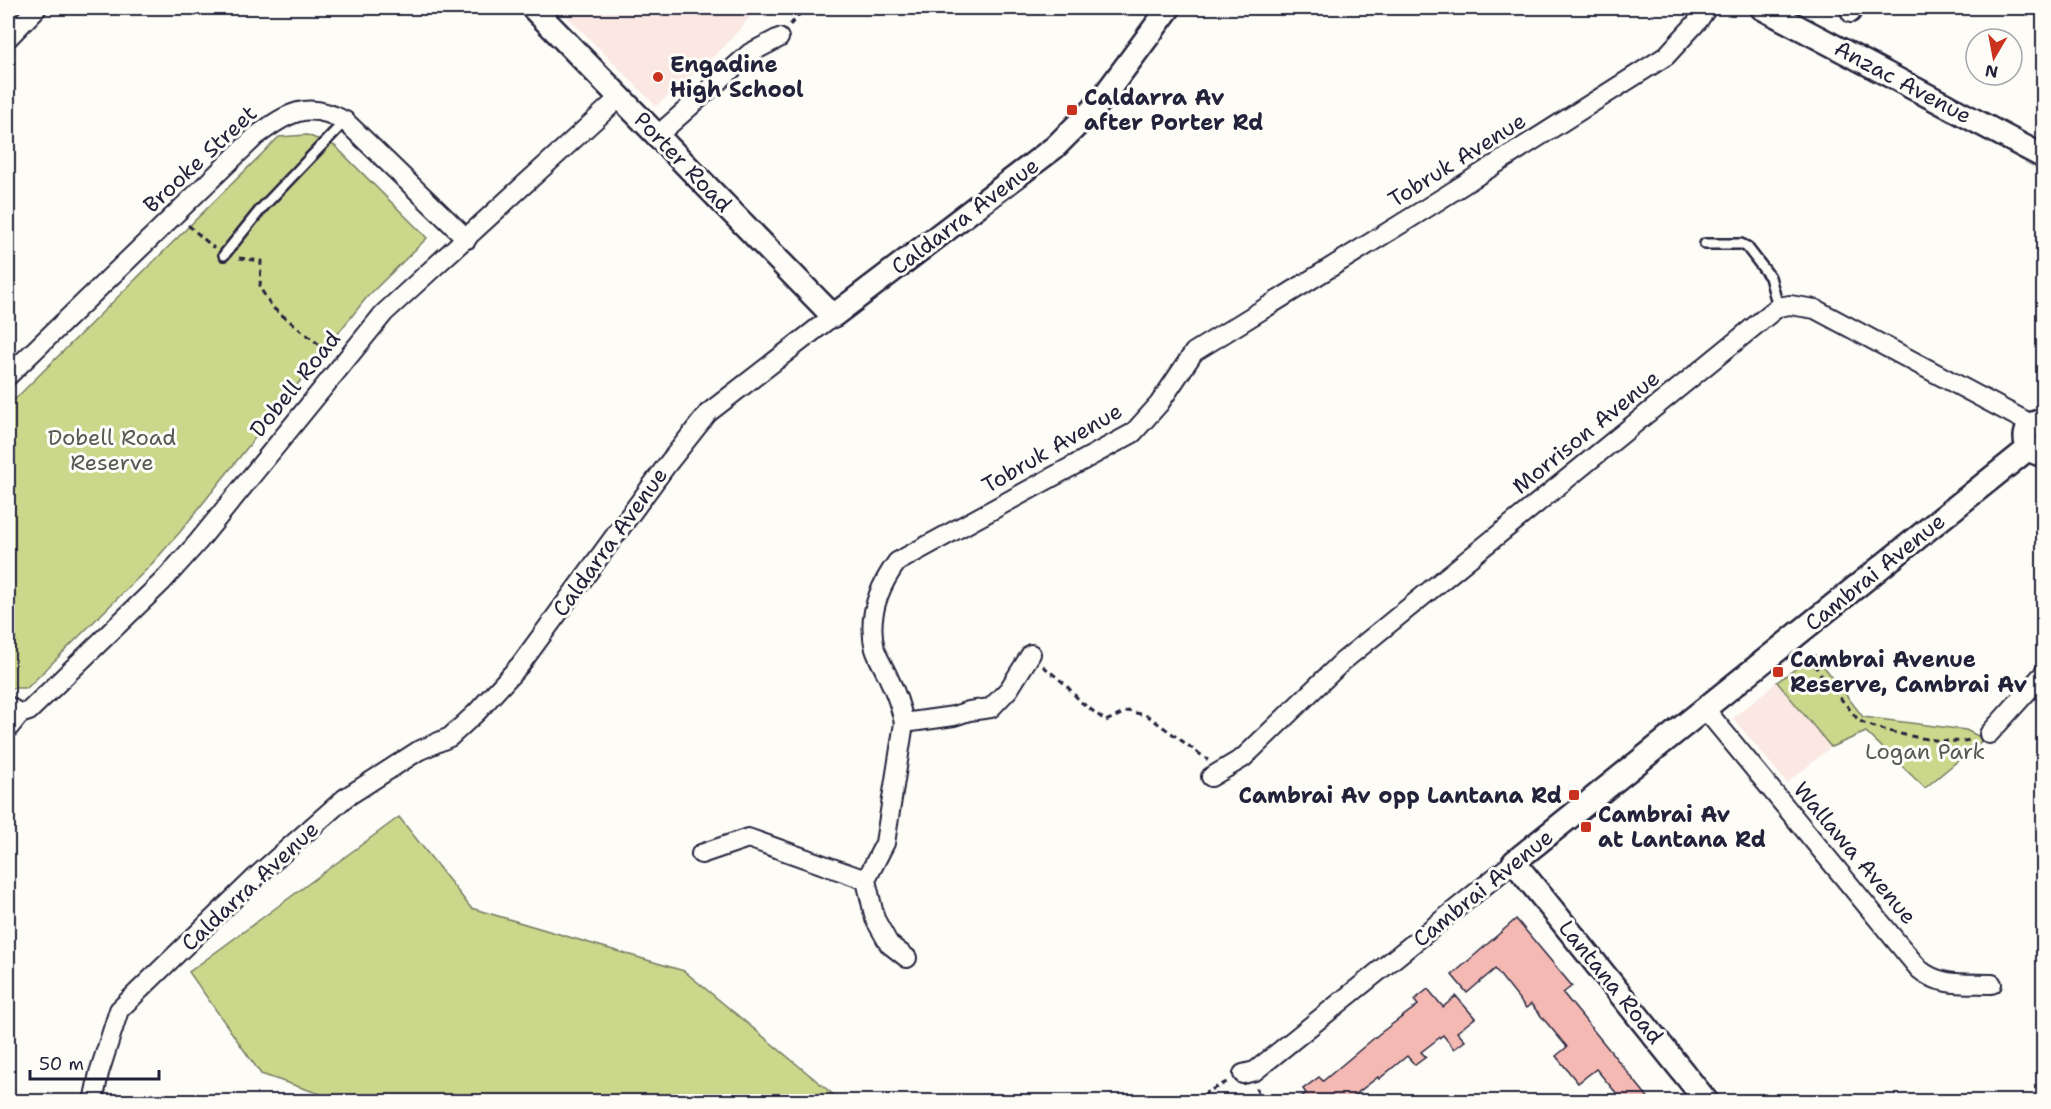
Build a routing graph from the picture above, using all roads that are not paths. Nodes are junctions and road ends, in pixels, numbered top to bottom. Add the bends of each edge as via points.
1 (37, 8) edge
2 (533, 8) edge
3 (1169, 8) edge
4 (1707, 8) edge
5 (1762, 8) edge
6 (8, 38) edge
7 (779, 38) road end
8 (620, 97) junction
9 (345, 121) junction
10 (658, 135) junction
11 (2043, 157) edge
12 (467, 239) junction
13 (1705, 244) dead end
14 (224, 255) road end
15 (1778, 307) junction
16 (833, 316) junction
17 (8, 376) edge
18 (2037, 422) edge
19 (2036, 452) edge
20 (1031, 654) road end
21 (2043, 673) edge
22 (1705, 709) junction
23 (14, 710) edge
24 (904, 723) junction
25 (8, 729) edge
26 (1989, 734) road end
27 (1211, 777) road end
28 (701, 854) dead end
29 (1514, 862) junction
30 (866, 880) junction
31 (907, 958) dead end
32 (1992, 984) dead end
33 (1243, 1074) road end
34 (93, 1101) edge
35 (1707, 1101) edge

1 - 6 street
2 - 8 street, Porter Road
3 - 16 street, Caldarra Avenue via 1098,104 1055,147
4 - 24 street, Tobruk Avenue via 1666,56 1194,352 1159,404 1133,433 897,562 876,600 873,622 875,650 891,682
5 - 11 street, Anzac Avenue
7 - 10 street via 750,53
8 - 10 street, Porter Road
8 - 12 street, Dobell Road
9 - 12 street, Brooke Street
9 - 14 lane via 261,209
9 - 17 street, Brooke Street via 333,115 302,111 285,115 256,135
10 - 16 street, Porter Road
12 - 23 street, Dobell Road via 384,313 163,580 29,711
13 - 15 lane via 1746,247 1770,276
15 - 18 street via 1815,309
15 - 27 street, Morrison Avenue via 1342,662 1243,758
16 - 34 street, Caldarra Avenue via 708,413 520,665 477,712 450,737 418,751 345,798 259,874 118,1010
18 - 19 street via 2025,433 2026,444
19 - 22 street, Cambrai Avenue
20 - 24 street via 1009,690 991,708
21 - 26 street
22 - 29 street, Cambrai Avenue
22 - 32 street, Wallawa Avenue via 1919,969 1941,982
23 - 25 street, Dobell Road
24 - 30 street, Tobruk Avenue via 885,843
28 - 30 street via 747,838
29 - 33 street, Cambrai Avenue via 1255,1071
29 - 35 street, Lantana Road
30 - 31 street via 875,919 889,944

